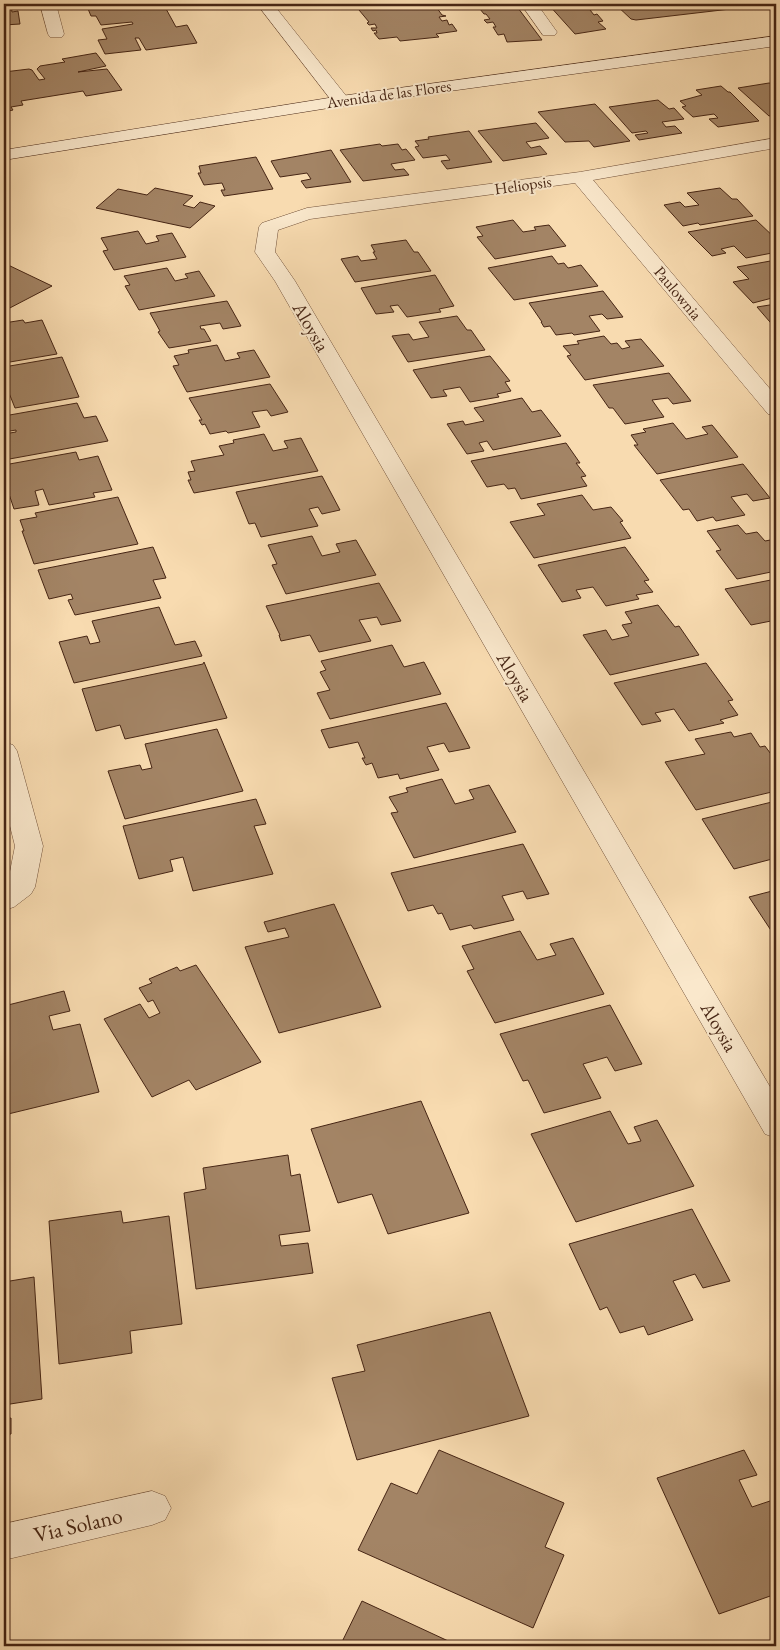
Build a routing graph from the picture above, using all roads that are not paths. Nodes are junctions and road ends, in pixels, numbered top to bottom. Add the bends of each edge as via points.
1 (48, 4) edge
2 (265, 4) edge
3 (529, 4) edge
4 (550, 32) dead end
5 (56, 34) dead end
6 (776, 41) edge
7 (341, 101) junction
8 (776, 143) edge
9 (4, 155) edge
10 (580, 177) junction
11 (269, 227) joint
12 (776, 409) edge
13 (4, 751) edge
14 (4, 900) edge
15 (776, 1125) edge
16 (152, 1508) dead end
17 (4, 1542) edge

1 - 5 street
2 - 7 street
3 - 4 street
6 - 7 street, Avenida de las Flores
7 - 9 street, Avenida de las Flores
8 - 10 street, Heliopsis
10 - 11 street, Heliopsis via 307,214
10 - 12 street, Paulownia
11 - 15 street, Aloysia via 265,252 285,281
13 - 14 street via 29,846 21,887
16 - 17 street, Via Solano

